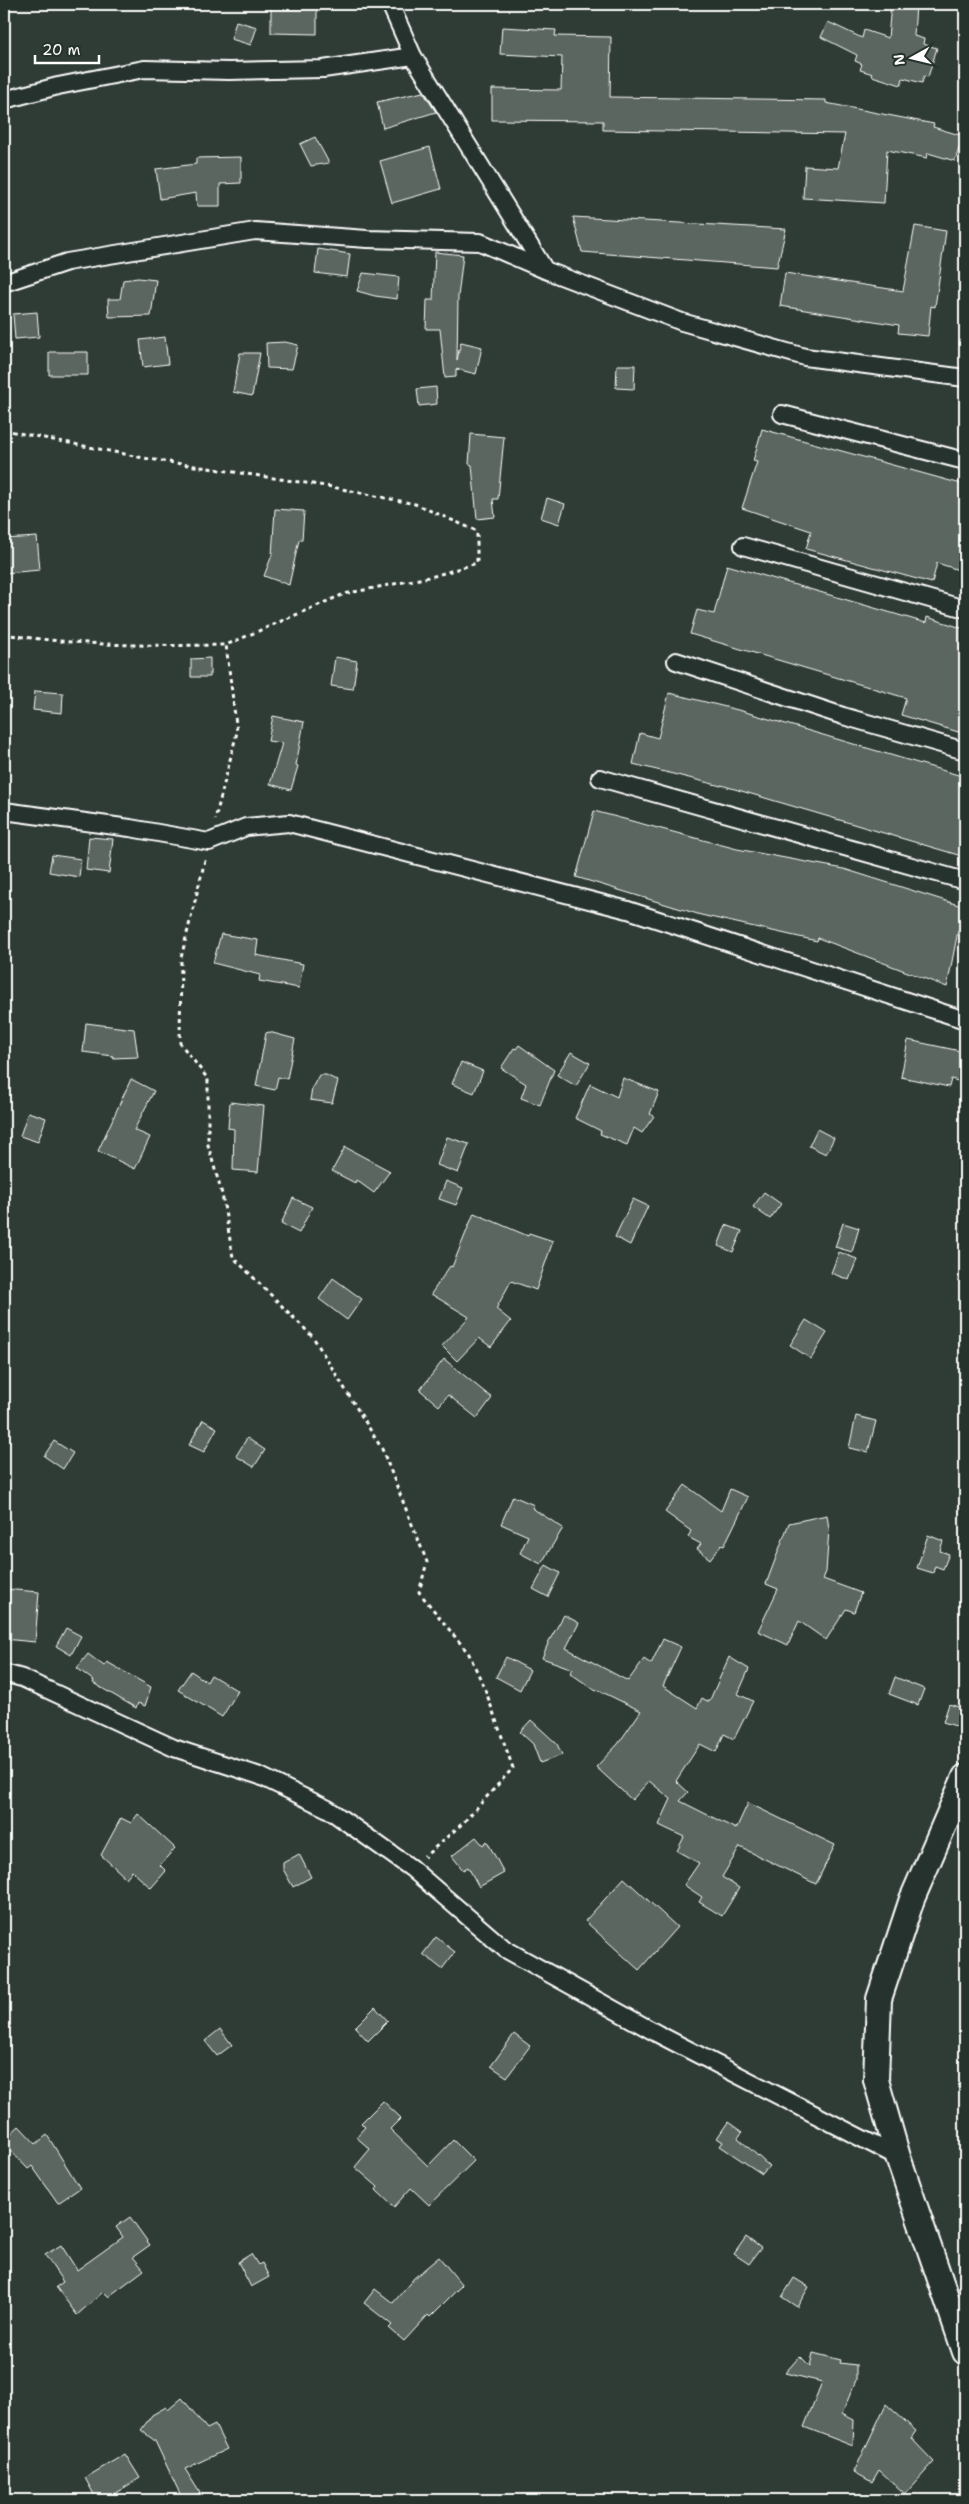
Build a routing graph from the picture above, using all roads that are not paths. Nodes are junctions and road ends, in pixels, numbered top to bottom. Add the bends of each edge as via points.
1 (390, 4) edge
2 (413, 56) junction
3 (4, 100) edge
4 (545, 270) junction
5 (4, 283) edge
6 (965, 378) edge
7 (782, 414) dead end
8 (965, 461) edge
9 (743, 546) dead end
10 (965, 609) edge
11 (676, 661) dead end
12 (965, 751) edge
13 (600, 778) dead end
14 (4, 811) edge
15 (965, 881) edge
16 (964, 1017) edge
17 (4, 1673) edge
18 (965, 1777) edge
19 (898, 2157) junction
20 (965, 2352) edge

1 - 2 street
2 - 3 street via 323,69 144,69
2 - 4 street
4 - 5 street via 480,242 255,232 67,262
4 - 6 street via 682,322 805,357
7 - 8 street
9 - 10 street
11 - 12 street via 843,716
13 - 15 street
14 - 16 street via 209,842 246,827 289,823 628,910
17 - 19 street via 22,1678 174,1748 260,1776 328,1809 410,1868 505,1950 658,2034
18 - 19 main road via 912,1899 879,1999 876,2080
19 - 20 main road

